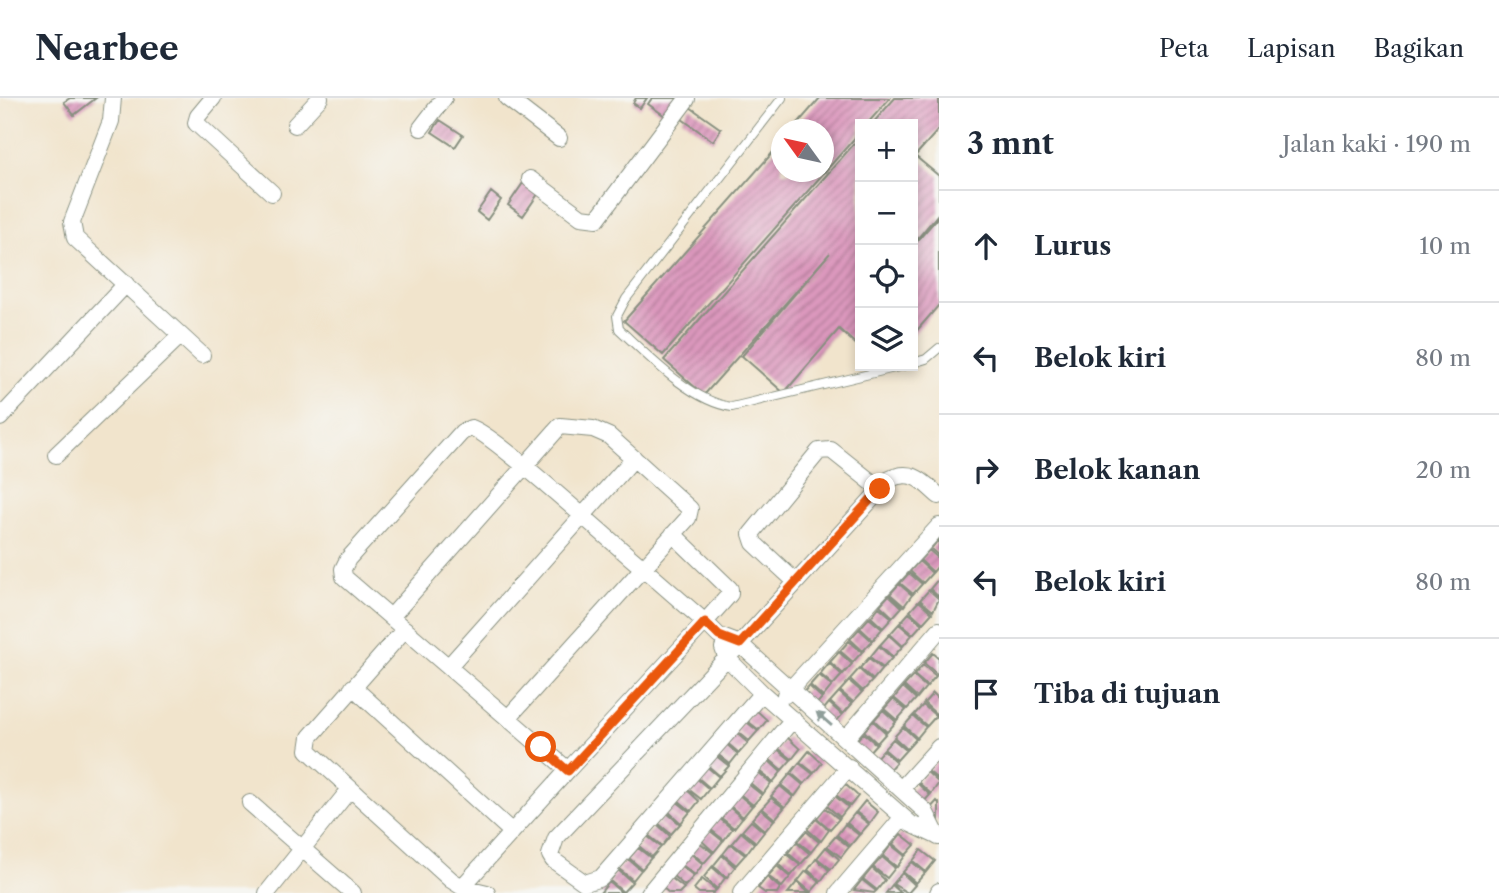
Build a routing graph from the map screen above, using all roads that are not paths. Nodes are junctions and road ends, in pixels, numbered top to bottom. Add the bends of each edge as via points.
1 (113, 98) edge
2 (212, 98) edge
3 (320, 98) edge
4 (444, 98) edge
5 (506, 98) edge
6 (687, 98) edge
7 (782, 98) edge
8 (295, 125) dead end
9 (421, 128) dead end
10 (559, 138) dead end
11 (530, 178) dead end
12 (272, 192) dead end
13 (126, 284) junction
14 (180, 336) junction
15 (939, 348) edge
16 (202, 355) dead end
17 (918, 361) edge
18 (882, 371) edge
19 (0, 418) edge
20 (56, 455) dead end
21 (634, 458) junction
22 (523, 467) junction
23 (880, 489) junction
24 (939, 496) edge
25 (581, 517) junction
26 (939, 526) edge
27 (673, 534) junction
28 (643, 568) junction
29 (796, 582) junction
30 (391, 617) junction
31 (705, 622) junction
32 (405, 629) junction
33 (939, 630) edge
34 (719, 636) junction
35 (740, 644) junction
36 (726, 657) junction
37 (449, 666) junction
38 (354, 687) junction
39 (790, 690) junction
40 (762, 693) junction
41 (776, 705) junction
42 (508, 718) junction
43 (793, 719) junction
44 (846, 738) junction
45 (939, 747) edge
46 (849, 767) junction
47 (568, 771) junction
48 (883, 771) junction
49 (870, 785) junction
50 (350, 789) junction
51 (901, 789) junction
52 (250, 803) dead end
53 (903, 817) junction
54 (512, 832) junction
55 (939, 837) edge
56 (302, 849) junction
57 (462, 887) junction
58 (267, 893) edge
59 (353, 893) edge
60 (487, 893) edge
61 (649, 893) edge
62 (741, 893) edge
63 (838, 893) edge

1 - 13 street via 111,121 72,222 75,238
2 - 12 street via 197,123
3 - 8 street
4 - 9 street
5 - 10 street
6 - 11 street via 597,219 580,217
7 - 18 lane via 626,299 617,316 619,329 715,405 732,407
13 - 14 street
13 - 19 street
14 - 16 street
14 - 20 street
15 - 17 lane
21 - 22 street via 601,431 563,424
21 - 25 street
21 - 27 street via 690,509
22 - 25 street
22 - 30 street
22 - 30 street via 481,431 466,428 348,559 344,577
23 - 24 street via 905,473
23 - 29 street
23 - 29 street via 831,450 819,451 751,534 754,543
25 - 28 street
25 - 37 street
26 - 39 street
27 - 28 street
27 - 31 street via 730,589
28 - 31 street
28 - 42 street
29 - 35 street
30 - 32 street
31 - 34 street
31 - 47 street
32 - 37 street
32 - 38 street
33 - 44 street
34 - 35 street
34 - 36 street
35 - 36 street
35 - 39 street
36 - 40 street
36 - 40 street via 556,838 550,855 553,860 585,883 601,878
37 - 42 street
38 - 50 street via 308,744 313,756
38 - 54 street
39 - 41 street
44 -> 39 street
40 - 41 street
41 - 43 street
42 - 47 street
43 - 46 street
43 - 61 street
44 - 48 street
45 - 51 street
46 - 49 street
46 - 62 street
47 - 54 street
48 - 49 street
48 - 51 street
49 - 53 street
50 - 56 street
50 - 57 street
51 - 55 street via 925,811
52 - 56 street
53 - 55 street
53 - 63 street
54 - 57 street
56 - 58 street
56 - 59 street
57 - 60 street

